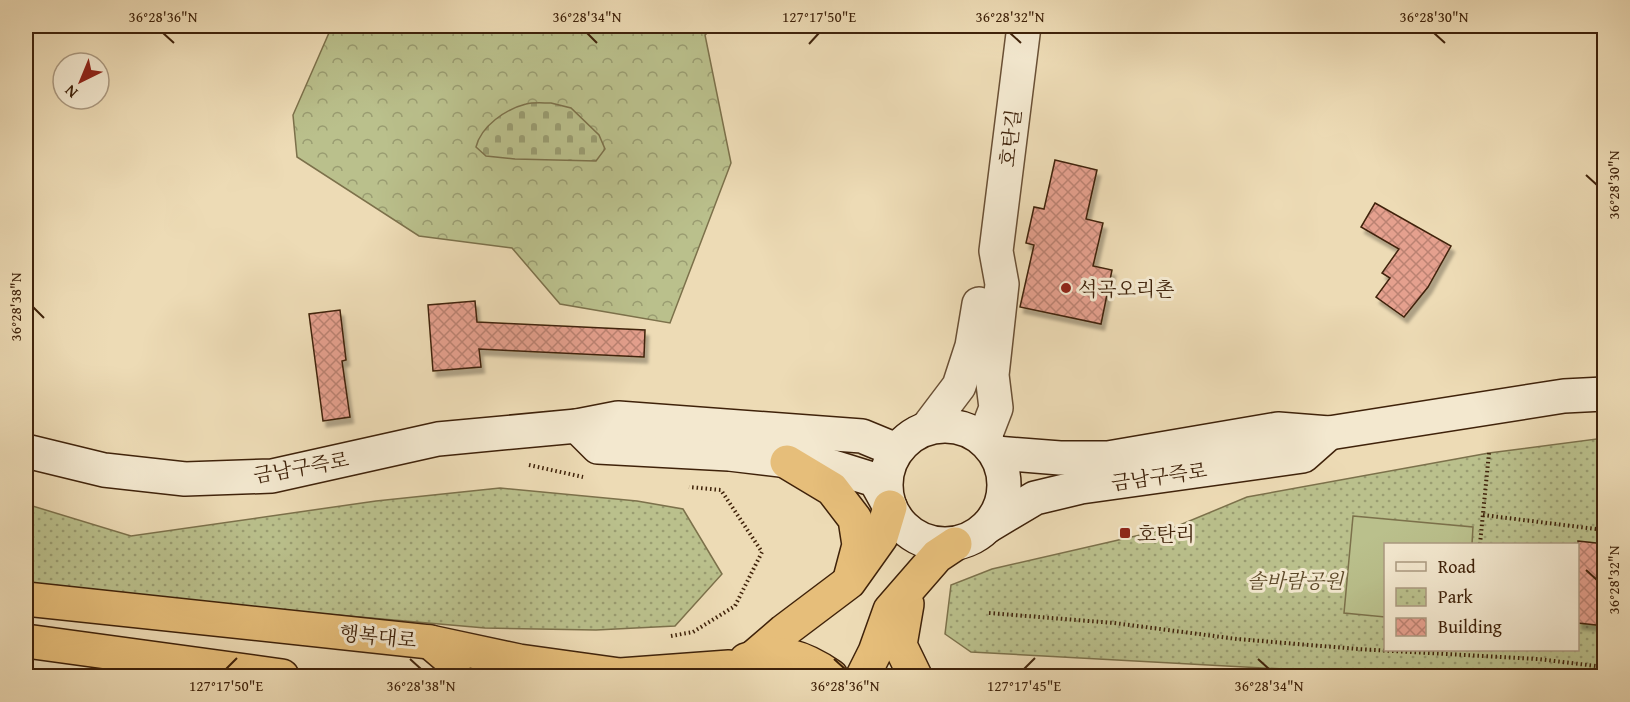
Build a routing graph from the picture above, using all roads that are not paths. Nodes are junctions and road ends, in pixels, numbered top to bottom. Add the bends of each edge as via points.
1 (1024, 26) edge
2 (996, 251) junction
3 (1605, 394) edge
4 (577, 426) junction
5 (928, 428) junction
6 (1329, 433) junction
7 (990, 446) junction
8 (896, 450) junction
9 (26, 451) edge
10 (787, 462) junction
11 (890, 507) junction
12 (988, 526) junction
13 (955, 544) junction
14 (849, 582) junction
15 (910, 586) junction
16 (26, 599) edge
17 (26, 641) edge
18 (430, 642) junction
19 (734, 667) edge
20 (282, 676) edge
21 (455, 676) edge
22 (831, 676) edge
23 (863, 676) edge
24 (915, 676) edge

1 - 2 main road, 호탄길
2 - 5 main road, 호탄길 via 984,275 972,346 959,386
2 - 7 main road, 호탄길 via 1002,284 992,375 996,408
3 - 6 main road, 금남구즉로 via 1564,396
4 - 8 main road, 금남구즉로 via 618,418 862,436
4 - 9 main road, 금남구즉로 via 438,439 272,476 184,479 104,470
4 - 10 main road via 598,447 729,454
5 - 7 main road via 948,425 967,429
5 - 8 main road via 910,436
6 - 7 main road, 금남구즉로 via 1278,429 1108,458 1060,458
6 - 12 main road, 금남구즉로 via 1303,456 1081,487 1035,498
7 - 12 main road via 1004,472 1005,491
8 - 11 main road via 888,468 886,488
10 - 11 main road via 830,466 875,480
10 - 14 highway via 832,489 855,519 859,544
11 - 13 main road via 916,537
11 - 14 highway via 881,537
12 - 13 main road via 973,538
13 - 15 highway via 937,556
14 - 19 highway
15 - 23 highway via 890,610
15 - 24 highway via 900,645
16 - 18 highway, 행복대로
17 - 20 highway
18 - 19 highway, 행복대로 via 519,661 620,675
18 - 21 highway via 450,659
19 - 22 highway, 행복대로 via 784,654 811,662

